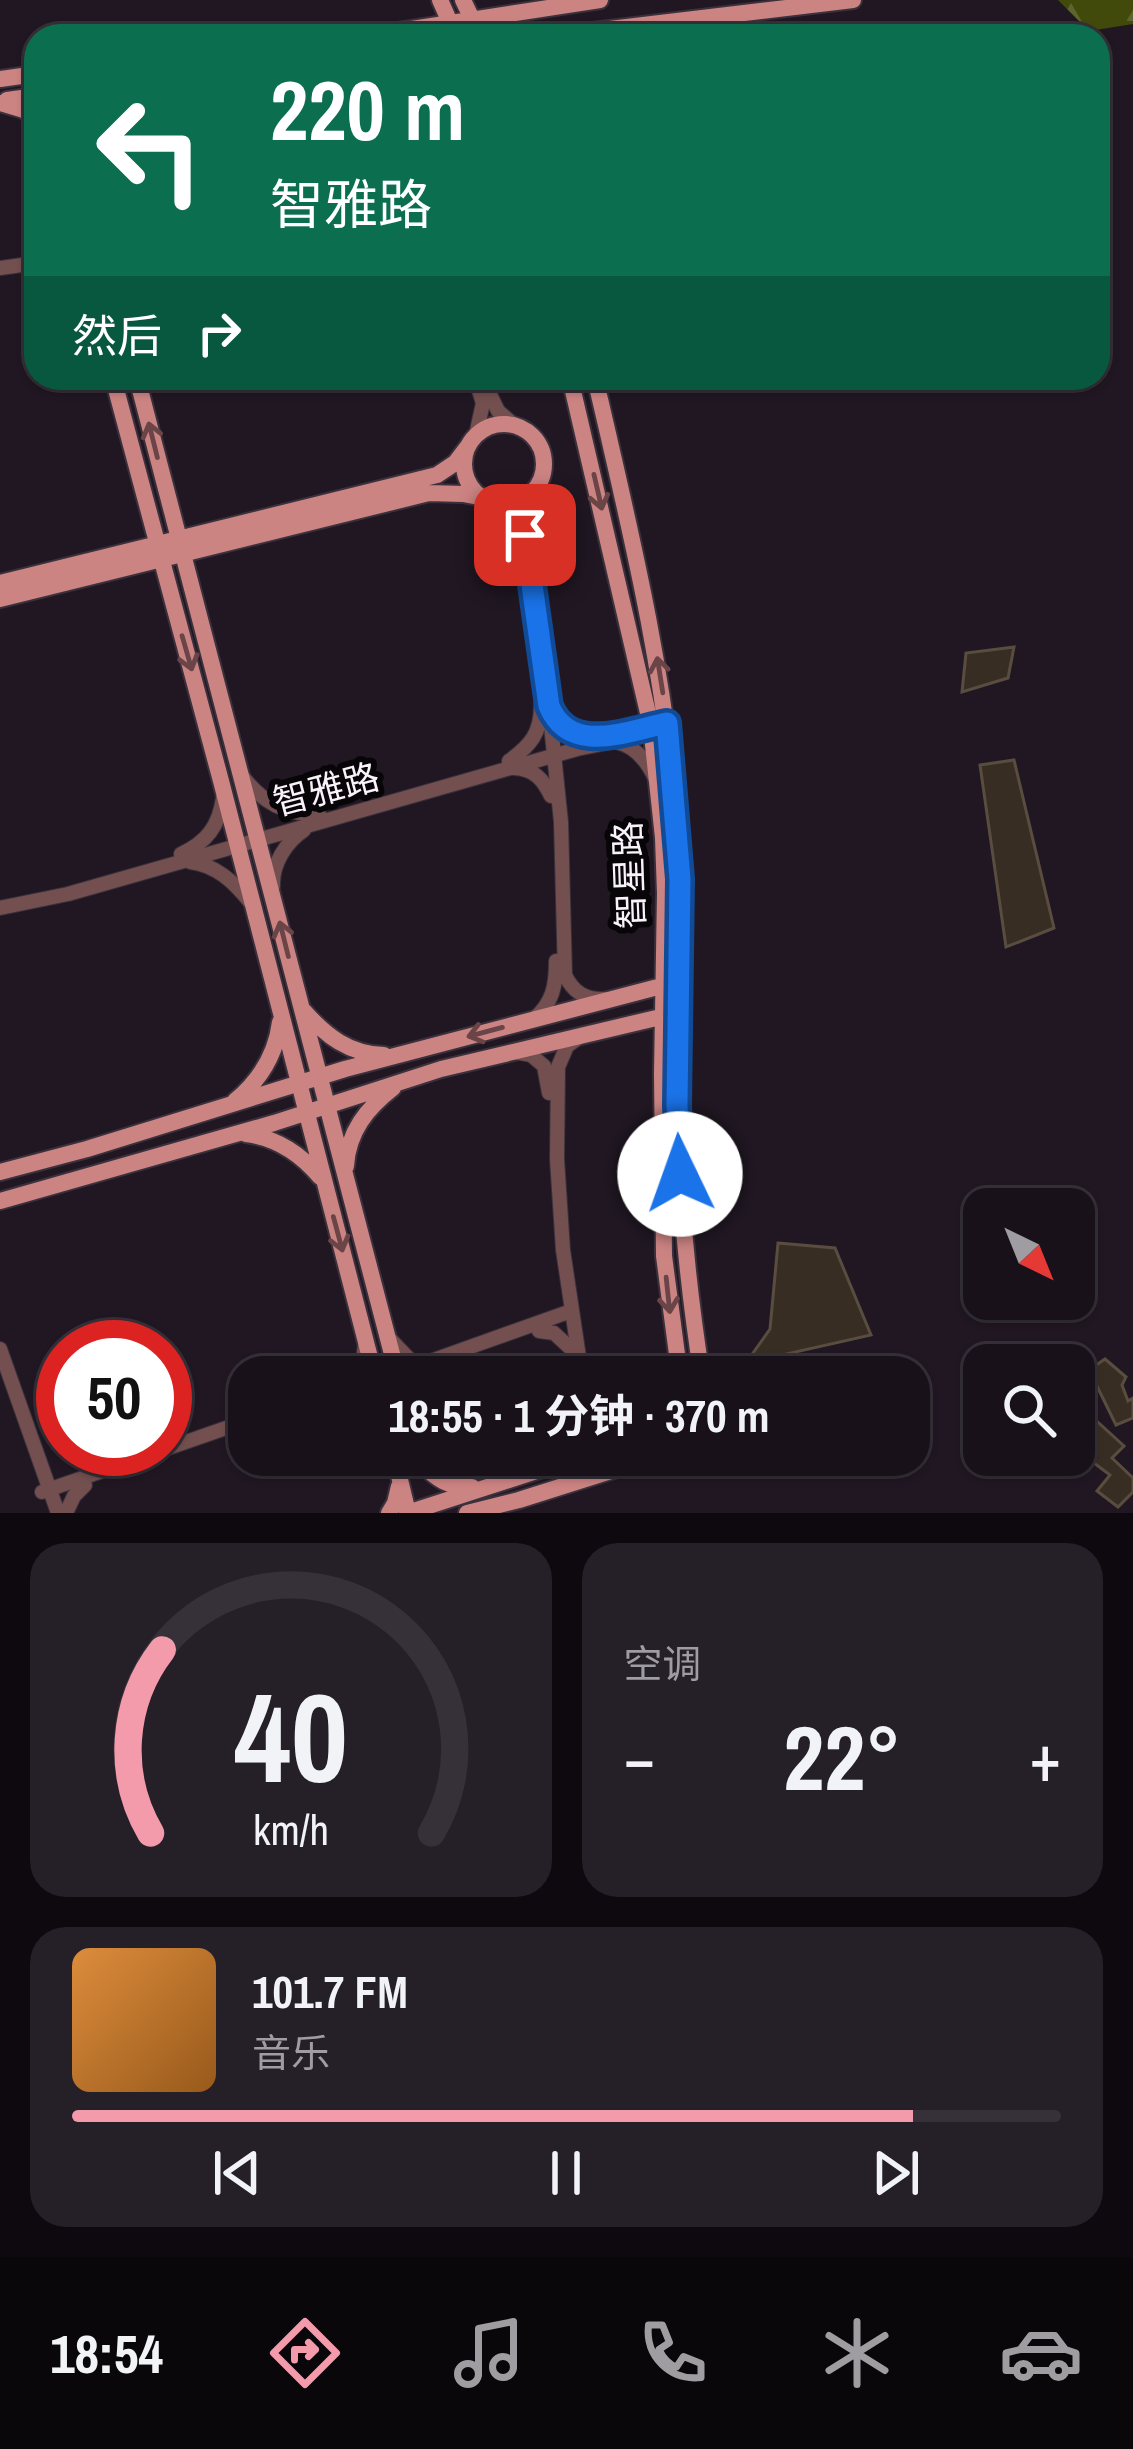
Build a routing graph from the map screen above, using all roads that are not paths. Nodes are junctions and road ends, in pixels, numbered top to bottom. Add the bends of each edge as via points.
1 (600, 0) edge
2 (854, 0) edge
3 (494, 24) edge
4 (652, 24) edge
5 (116, 390) edge
6 (140, 390) edge
7 (481, 390) edge
8 (485, 390) edge
9 (573, 390) edge
10 (598, 390) edge
11 (514, 425) junction
12 (472, 441) junction
13 (536, 489) junction
14 (166, 493) junction
15 (144, 500) junction
16 (486, 500) junction
17 (226, 534) junction
18 (180, 545) junction
19 (158, 551) junction
20 (110, 562) junction
21 (0, 583) edge
22 (0, 599) edge
23 (196, 604) junction
24 (174, 607) junction
25 (545, 706) junction
26 (659, 728) junction
27 (592, 741) junction
28 (611, 741) junction
29 (550, 752) junction
30 (509, 764) junction
31 (243, 776) junction
32 (221, 782) junction
33 (658, 786) junction
34 (555, 795) junction
35 (319, 818) junction
36 (258, 835) junction
37 (237, 842) junction
38 (176, 860) junction
39 (273, 897) junction
40 (0, 904) edge
41 (252, 905) junction
42 (666, 959) junction
43 (672, 983) junction
44 (634, 992) junction
45 (609, 998) junction
46 (301, 1007) junction
47 (671, 1014) junction
48 (280, 1015) junction
49 (534, 1019) junction
50 (623, 1024) junction
51 (588, 1033) junction
52 (510, 1052) junction
53 (402, 1054) junction
54 (662, 1065) junction
55 (320, 1078) junction
56 (408, 1079) junction
57 (298, 1084) junction
58 (327, 1105) junction
59 (225, 1108) junction
60 (306, 1112) junction
61 (233, 1134) junction
62 (0, 1172) edge
63 (345, 1172) junction
64 (324, 1181) junction
65 (4, 1201) edge
66 (560, 1297) junction
67 (568, 1317) junction
68 (542, 1326) junction
69 (387, 1334) junction
70 (365, 1340) junction
71 (568, 1347) junction
72 (0, 1349) edge
73 (363, 1356) edge
74 (369, 1356) edge
75 (393, 1356) edge
76 (466, 1356) edge
77 (571, 1356) edge
78 (574, 1356) edge
79 (676, 1356) edge
80 (699, 1356) edge
81 (0, 1373) edge
82 (228, 1431) edge
83 (36, 1452) edge
84 (62, 1476) edge
85 (397, 1476) edge
86 (399, 1476) edge
87 (424, 1476) edge
88 (434, 1476) edge
89 (520, 1476) edge
90 (596, 1476) edge
91 (85, 1481) junction
92 (491, 1485) junction
93 (52, 1503) edge
94 (432, 1509) edge
95 (388, 1513) edge
96 (408, 1513) edge
97 (466, 1513) edge

1 - 3 main road
2 - 4 main road
5 - 15 main road
14 -> 6 main road
7 - 12 street
8 - 11 street
9 -> 26 main road, 智星路
26 -> 10 main road, 智星路 via 646,597
11 - 12 main road via 487,428
11 - 13 main road via 542,452
12 - 16 main road via 465,473
12 - 17 main road via 436,475
13 - 16 main road via 514,503
13 - 25 street via 524,523
14 - 17 main road via 185,517
14 - 18 main road
15 - 19 main road
15 - 20 main road via 140,532
16 - 17 main road via 429,493
16 - 25 street via 510,522 521,552
17 - 18 main road
17 - 23 main road via 202,562
18 - 19 main road
18 - 23 main road
19 - 20 main road
19 - 24 main road
20 - 21 main road
20 - 22 main road
20 - 24 main road via 148,576
23 - 31 main road
24 -> 32 main road
25 - 27 street via 564,729
25 - 29 street
25 - 30 street via 538,732
26 - 27 street, 智雅路
26 - 28 street, 智雅路
26 - 33 main road, 智星路
26 - 43 main road, 智星路 via 679,860
27 - 28 street, 智雅路
27 - 29 street, 智雅路
27 - 34 street via 564,769
28 - 33 street via 640,755
29 - 30 street, 智雅路
29 - 34 street
30 - 34 street via 538,775
30 - 35 street, 智雅路
31 - 35 street via 273,806
31 - 36 main road
32 - 37 main road
32 - 38 street via 215,827
33 - 42 main road, 智星路
34 - 45 street via 565,975 581,996
34 - 49 street via 556,982
35 - 36 street, 智雅路
35 - 39 street via 285,850
36 - 37 street, 智雅路
36 - 39 main road
37 - 38 street, 智雅路
37 - 41 main road
38 - 40 street, 智雅路
38 - 41 street via 215,869
46 -> 39 main road
41 - 48 main road
42 - 43 main road, 智星路
42 - 44 main road
43 - 44 main road
43 - 47 main road, 智星路
44 - 45 main road
45 - 49 main road
46 - 53 main road via 346,1047
46 - 55 main road
47 - 50 main road
47 - 54 main road, 智星路
47 - 80 main road, 智星路
48 - 57 main road
48 - 59 main road via 266,1067
49 -> 53 main road
50 - 51 main road
50 - 54 main road via 649,1037
51 - 52 main road
51 - 67 street via 567,1046 558,1066
52 - 56 main road
52 - 66 street via 538,1060 549,1081
53 - 55 main road
54 -> 79 main road, 智星路 via 664,1256
55 - 57 main road
55 - 58 main road
56 - 58 main road
56 - 63 main road via 359,1121
57 - 59 main road
57 - 60 main road
58 - 60 main road
58 - 63 main road
59 - 62 main road
60 - 61 main road
60 - 64 main road
61 - 64 main road via 278,1142
61 - 65 main road
63 - 69 main road
64 -> 70 main road
66 - 67 street
66 - 68 street
67 - 68 street
67 - 71 street
67 - 78 street
68 - 69 street via 428,1363 403,1356
68 - 71 street
68 - 76 street
69 - 75 main road
70 - 73 street
70 - 74 main road
71 - 77 street
72 - 83 street
81 - 93 street
82 - 91 street
84 - 91 street
85 - 95 main road
86 - 96 main road
87 - 94 main road
88 - 92 main road via 458,1487
89 - 92 main road
90 - 97 main road
91 - 93 street
92 - 94 main road
94 - 96 main road

